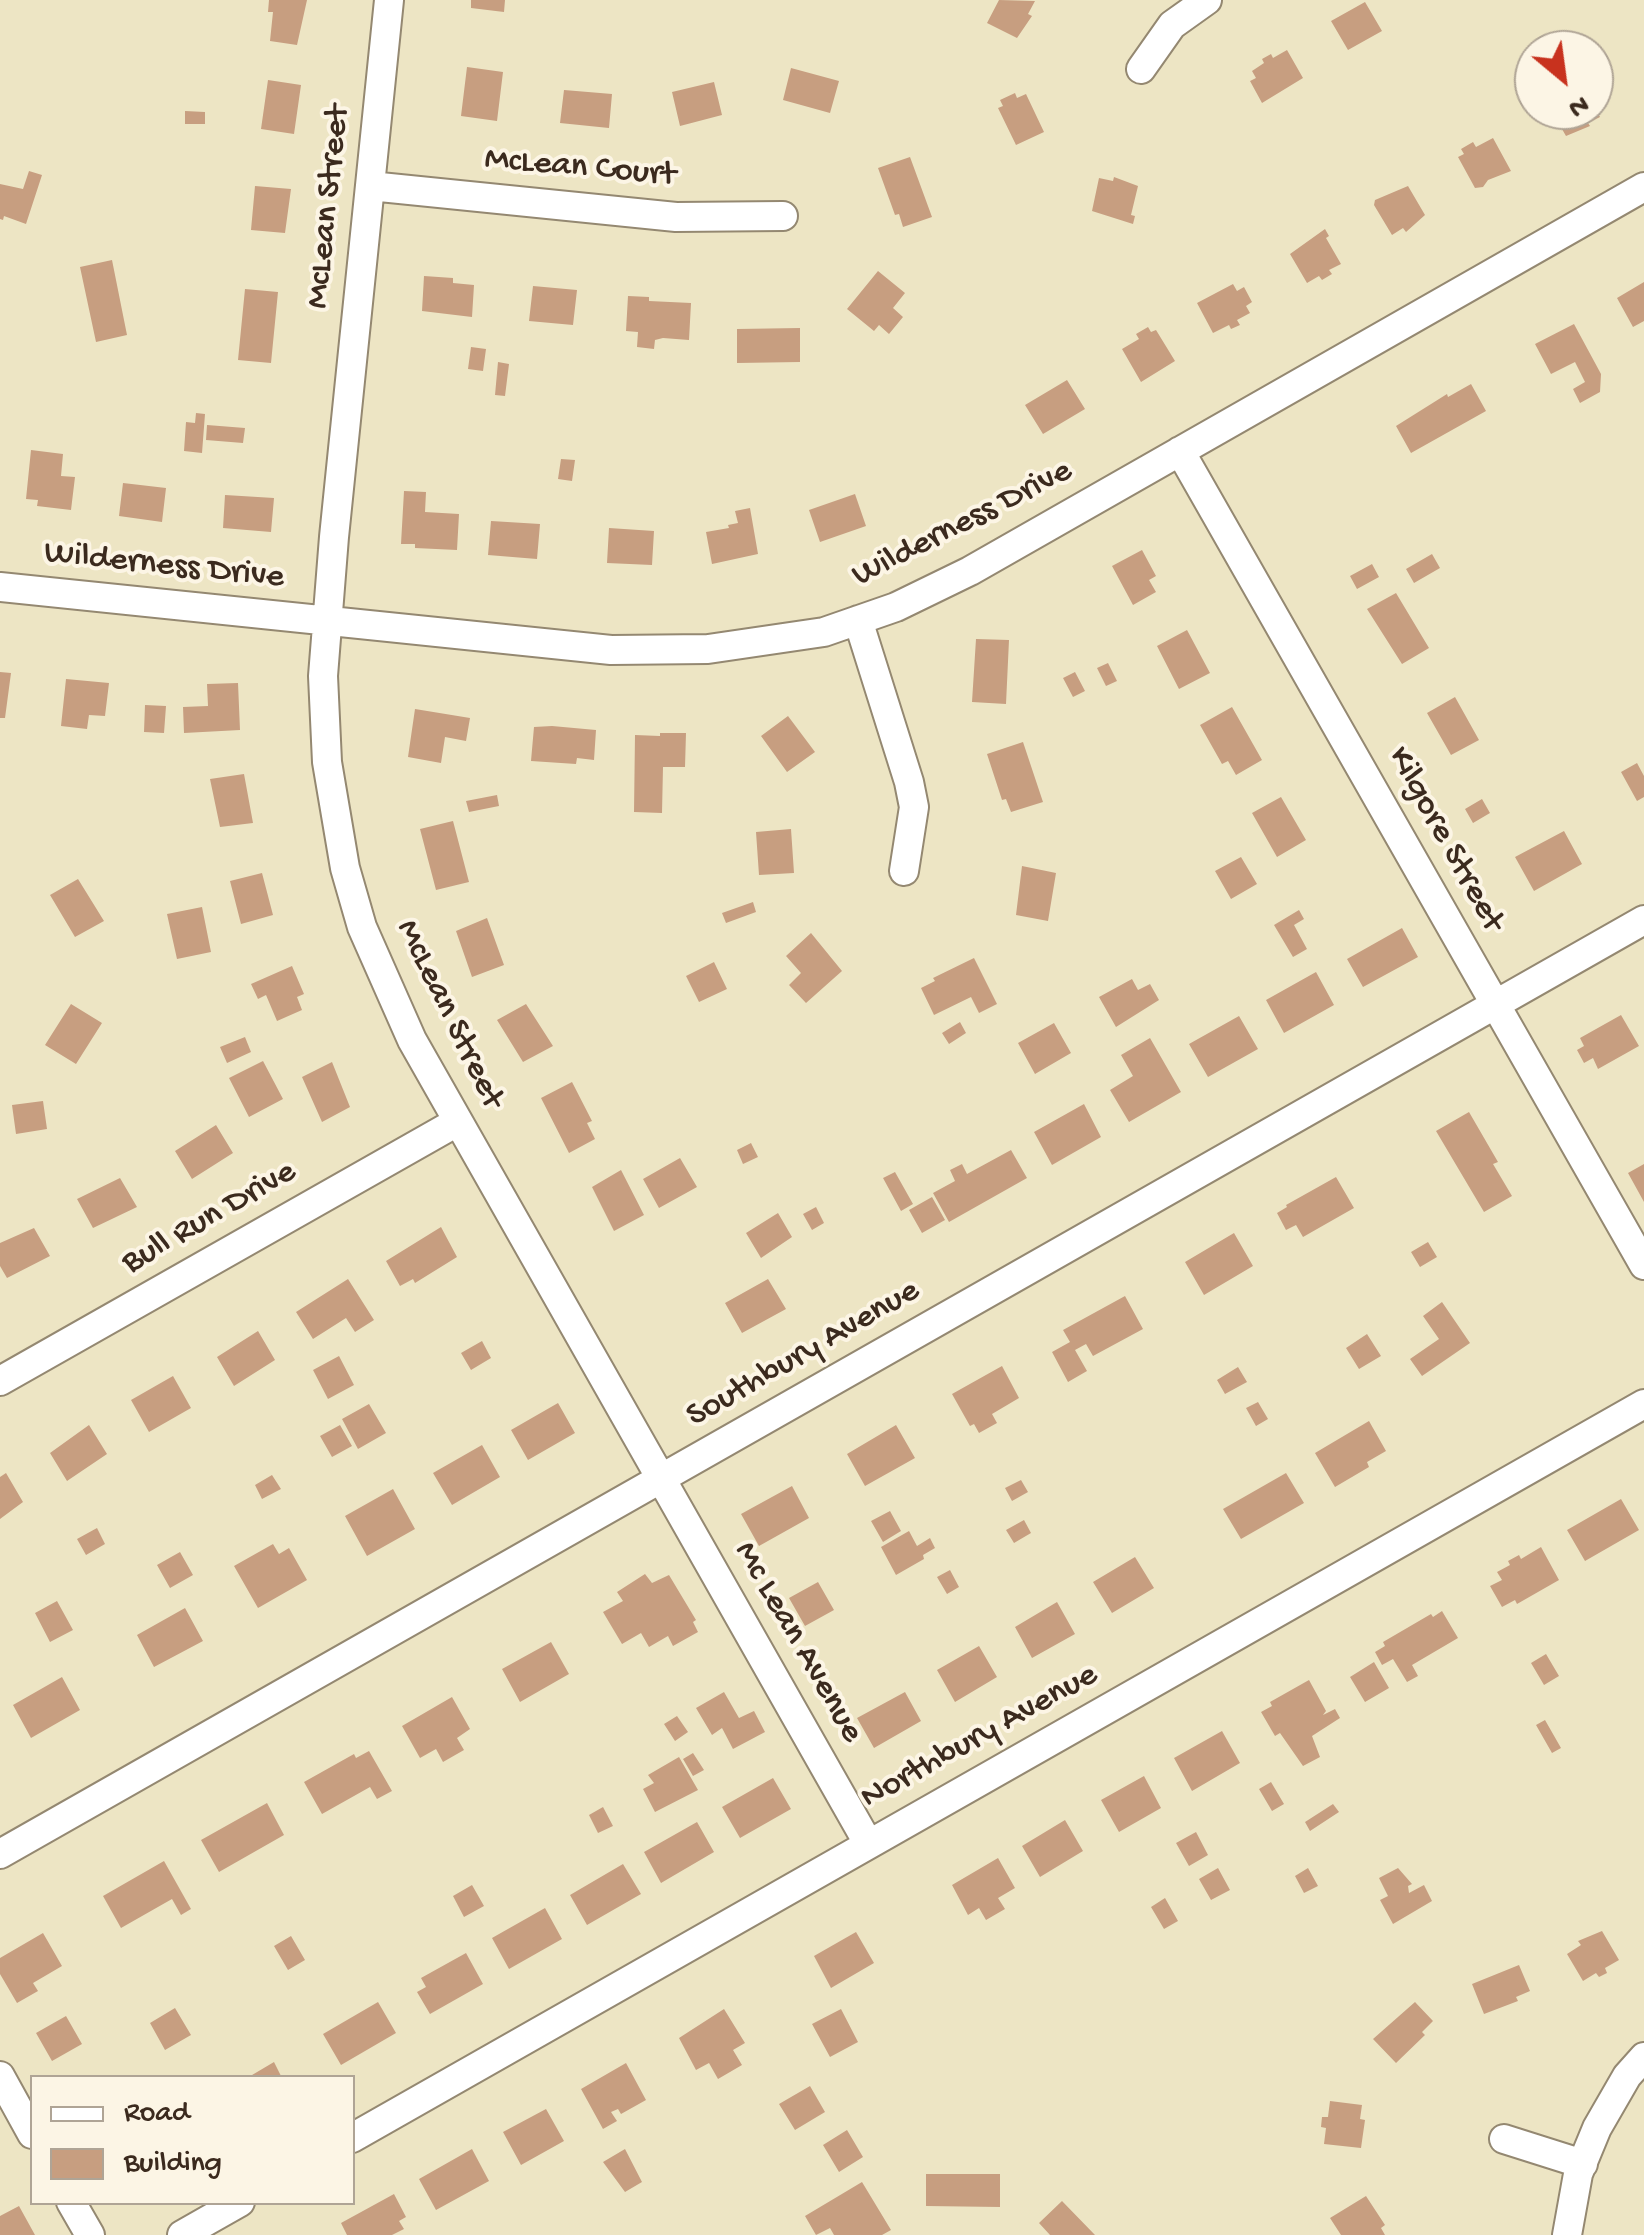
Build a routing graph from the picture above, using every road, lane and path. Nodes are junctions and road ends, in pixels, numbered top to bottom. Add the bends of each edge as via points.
1 (388, 0) edge
2 (1207, 0) edge
3 (1141, 68) dead end
4 (370, 186) junction
5 (1644, 186) edge
6 (783, 216) dead end
7 (1180, 452) junction
8 (0, 587) edge
9 (858, 620) junction
10 (328, 621) junction
11 (904, 871) dead end
12 (1644, 920) edge
13 (1494, 1004) junction
14 (457, 1122) junction
15 (1644, 1264) edge
16 (0, 1382) edge
17 (1644, 1404) edge
18 (661, 1480) junction
19 (868, 1843) junction
20 (0, 1854) edge
21 (1644, 2056) edge
22 (0, 2076) edge
23 (30, 2130) edge
24 (355, 2136) edge
25 (1504, 2139) dead end
26 (1582, 2164) junction
27 (74, 2205) edge
28 (235, 2205) edge
29 (90, 2235) edge
30 (182, 2235) edge
31 (1567, 2235) edge

1 - 4 street, McLean Street
2 - 3 street via 1172,25
4 - 6 street, McLean Court via 676,217
4 - 10 street, McLean Street
5 - 7 street, Wilderness Drive
7 - 9 street, Wilderness Drive via 970,571
7 - 13 street, Kilgore Street
8 - 10 street, Wilderness Drive
9 - 10 street, Wilderness Drive via 768,642 654,652
9 - 11 street via 914,807
10 - 14 street, McLean Street via 324,712 345,868 386,986
12 - 13 street, Southbury Avenue
13 - 15 street, Kilgore Street
13 - 18 street, Southbury Avenue
14 - 16 street, Bull Run Drive
14 - 18 street, McLean Street
17 - 19 street, Northbury Avenue
18 - 19 street, Mc Lean Avenue
18 - 20 street, Southbury Avenue
19 - 24 street, Northbury Avenue
21 - 26 street
22 - 23 street
25 - 26 street
26 - 31 street
27 - 29 street
28 - 30 street

